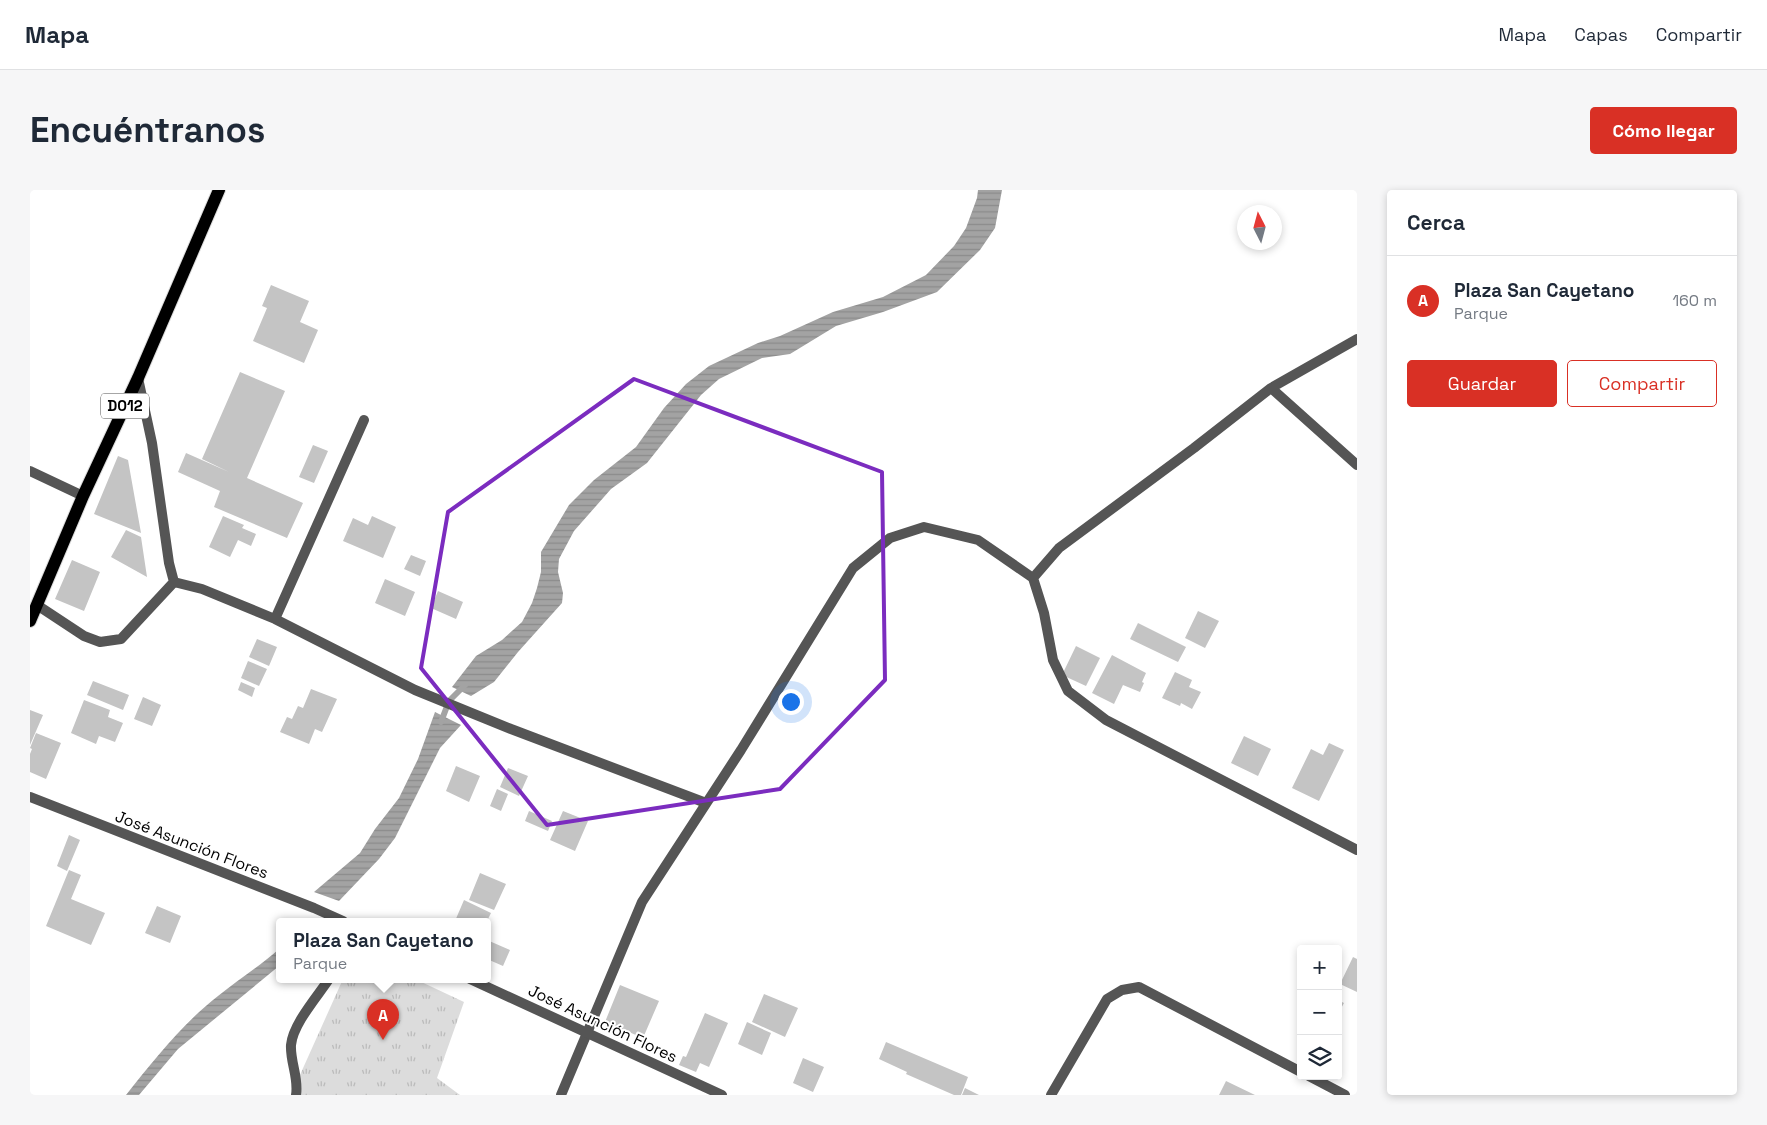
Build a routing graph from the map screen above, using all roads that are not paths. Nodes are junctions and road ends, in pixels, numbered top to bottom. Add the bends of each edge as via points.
1 (219, 190) edge
2 (1357, 339) edge
3 (138, 378) junction
4 (1271, 388) junction
5 (364, 420) dead end
6 (1357, 465) edge
7 (30, 471) edge
8 (82, 496) junction
9 (1033, 578) junction
10 (174, 582) junction
11 (37, 605) junction
12 (274, 619) junction
13 (30, 621) edge
14 (30, 797) edge
15 (706, 803) junction
16 (1357, 850) edge
17 (336, 918) edge
18 (326, 983) edge
19 (479, 983) edge
20 (586, 1031) junction
21 (1297, 1070) edge
22 (1317, 1080) edge
23 (296, 1095) edge
24 (561, 1095) edge
25 (722, 1095) edge
26 (1051, 1095) edge
27 (1345, 1095) edge

1 - 3 main road, D012
2 - 4 street
3 - 8 main road, D012
3 - 10 street
4 - 6 street
4 - 9 street via 1059,548
5 - 12 street
7 - 8 street
8 - 11 main road, D012
9 - 15 street via 978,540 924,527 890,538 853,568
9 - 16 street via 1053,660 1068,691 1106,720
10 - 11 street via 121,638 100,642 84,636
10 - 12 street via 202,589
11 - 13 main road, D012
12 - 15 street via 415,690
14 - 17 street, José Asunción Flores
15 - 20 street via 642,902
18 - 23 street via 294,1032 291,1047 298,1087
19 - 20 street, José Asunción Flores
20 - 24 street
20 - 25 street, José Asunción Flores
21 - 26 street via 1139,987 1122,990 1107,998
22 - 27 street

